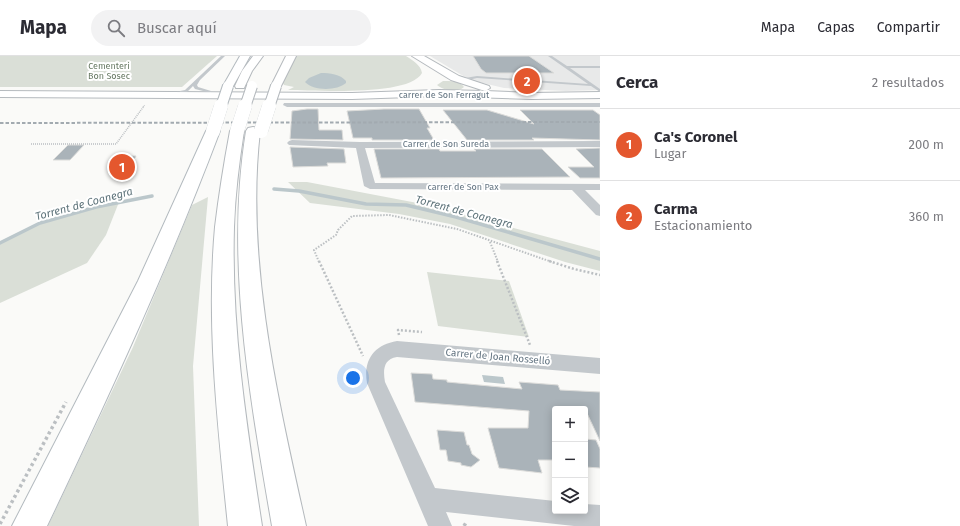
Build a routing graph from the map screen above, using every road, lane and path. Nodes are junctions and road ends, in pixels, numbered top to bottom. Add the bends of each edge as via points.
1 (223, 56) edge
2 (258, 56) edge
3 (291, 56) edge
4 (410, 56) edge
5 (550, 56) edge
6 (245, 57) edge
7 (276, 57) edge
8 (419, 59) edge
9 (565, 67) junction
10 (600, 67) edge
11 (432, 78) junction
12 (198, 80) junction
13 (252, 80) junction
14 (465, 82) junction
15 (416, 83) dead end
16 (592, 85) junction
17 (0, 90) edge
18 (600, 91) edge
19 (181, 92) junction
20 (210, 92) junction
21 (322, 92) junction
22 (0, 94) edge
23 (454, 94) junction
24 (152, 95) junction
25 (558, 95) junction
26 (600, 95) edge
27 (287, 105) dead end
28 (466, 105) junction
29 (600, 105) edge
30 (226, 131) junction
31 (292, 143) dead end
32 (31, 144) dead end
33 (600, 144) edge
34 (360, 145) junction
35 (576, 188) junction
36 (600, 188) edge
37 (600, 212) edge
38 (236, 228) junction
39 (490, 242) junction
40 (600, 275) edge
41 (364, 358) dead end
42 (536, 360) junction
43 (600, 366) edge
44 (68, 397) dead end
45 (428, 499) junction
46 (600, 517) edge
47 (0, 524) edge
48 (29, 526) edge
49 (245, 526) edge
50 (289, 526) edge
51 (440, 526) edge

1 - 12 lane
2 - 13 main road via 247,71
3 - 38 main road, bridge via 270,86 257,131
4 - 8 main road
5 - 9 lane
6 - 30 main road, bridge via 228,86
7 - 13 main road
8 - 11 main road
8 - 14 main road
9 - 10 lane
9 - 16 lane
11 - 14 main road
11 - 21 main road via 419,87 399,91
11 - 23 main road via 428,84 432,89
12 - 19 lane via 186,91
12 - 20 lane via 196,88
13 - 30 main road, bridge
14 - 16 lane via 468,78 477,77
14 - 23 main road via 472,90
14 - 25 main road via 502,91
15 - 21 main road via 384,91
16 - 18 lane
17 - 19 main road
19 - 20 main road
20 - 21 main road
22 - 24 main road
23 - 24 main road
23 - 25 main road
23 - 28 street
24 - 32 path via 116,144
25 - 26 main road
27 - 28 street, carrer de Son Ferragut
28 - 29 street, carrer de Son Ferragut
30 - 38 main road
30 - 48 main road via 177,218 93,399
31 - 34 street, Carrer de Son Sureda
33 - 34 street, Carrer de Son Sureda
34 - 35 street, carrer de Son Pax via 370,186
35 - 36 street, carrer de Son Pax
35 - 37 street
38 - 49 main road via 225,309 231,396
38 - 50 main road via 252,299
39 - 40 path
39 - 41 path via 457,229 388,215 352,216 336,235 314,250
39 - 42 path
42 - 43 street, Carrer de Joan Rosselló
42 - 45 street, Carrer de Joan Rosselló via 397,349 387,350 380,356 374,368 375,379
44 - 47 path
45 - 46 street
45 - 51 street

